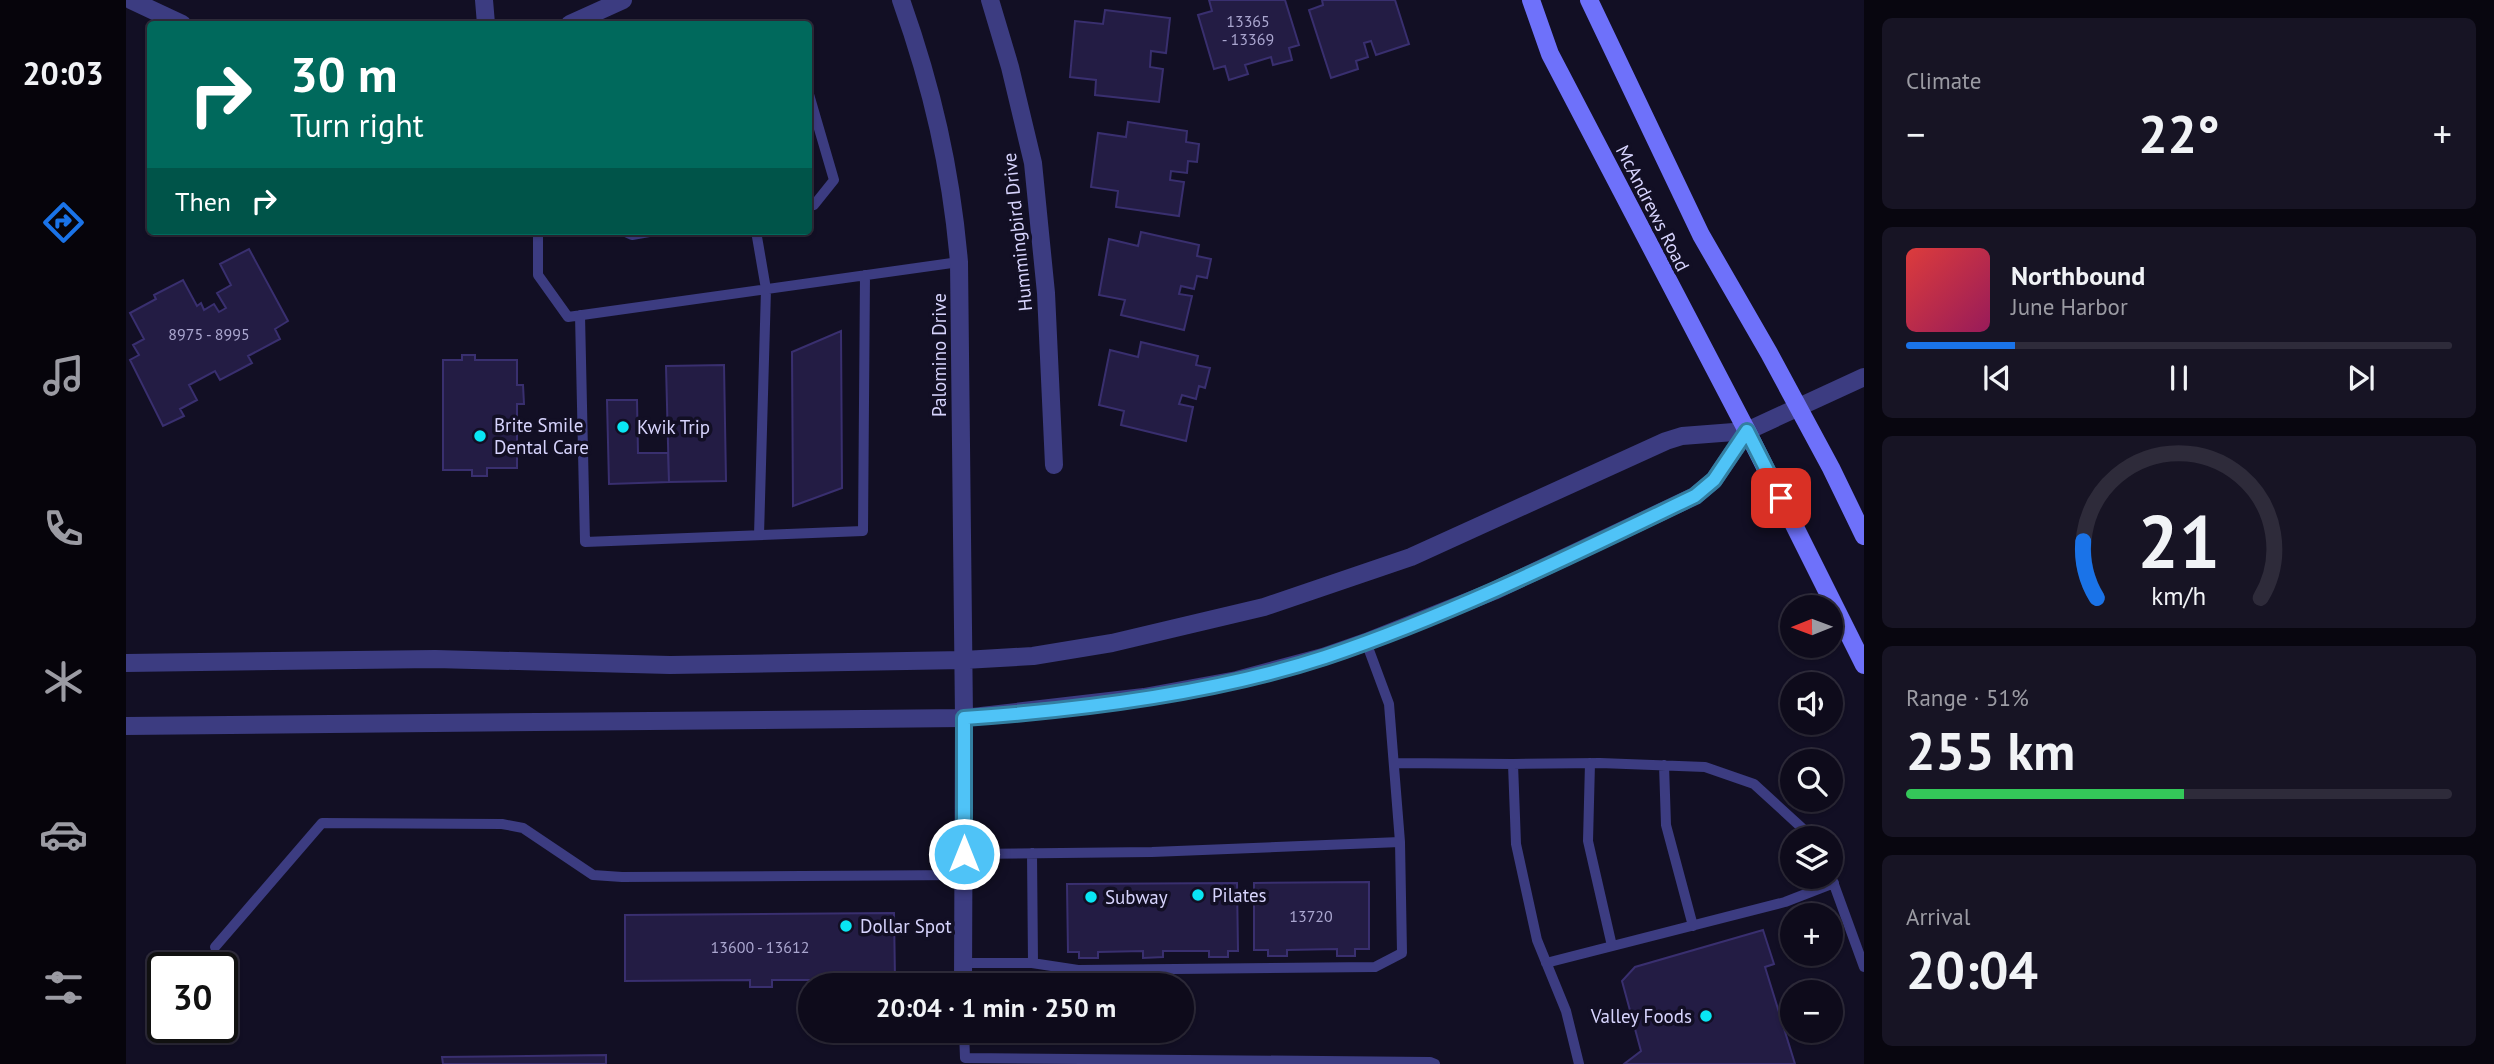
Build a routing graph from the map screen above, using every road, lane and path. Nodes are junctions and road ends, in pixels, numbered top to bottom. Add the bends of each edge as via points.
1 (131, 0) edge
2 (484, 0) edge
3 (623, 0) edge
4 (901, 0) edge
5 (990, 0) edge
6 (1531, 0) edge
7 (1589, 0) edge
8 (176, 21) edge
9 (486, 21) edge
10 (577, 21) edge
11 (812, 105) edge
12 (812, 205) edge
13 (538, 235) edge
14 (756, 235) edge
15 (959, 262) junction
16 (865, 275) junction
17 (766, 289) junction
18 (580, 315) junction
19 (1864, 377) edge
20 (1798, 407) junction
21 (1747, 431) junction
22 (1054, 465) dead end
23 (759, 535) junction
24 (1864, 536) edge
25 (1366, 642) junction
26 (964, 660) junction
27 (126, 663) edge
28 (1864, 664) edge
29 (964, 718) junction
30 (126, 726) edge
31 (1395, 763) junction
32 (1590, 763) junction
33 (1513, 764) junction
34 (1664, 765) junction
35 (1800, 826) edge
36 (1400, 842) junction
37 (1032, 853) junction
38 (964, 854) junction
39 (964, 875) junction
40 (1813, 889) edge
41 (1835, 889) edge
42 (1693, 926) junction
43 (1612, 946) junction
44 (215, 947) dead end
45 (963, 963) junction
46 (1032, 963) junction
47 (1546, 963) junction
48 (1864, 967) edge
49 (963, 973) edge
50 (963, 1043) edge
51 (962, 1061) edge
52 (1147, 1062) edge
53 (1333, 1062) edge
54 (1435, 1064) edge
55 (1579, 1064) edge

1 - 8 street
2 - 9 street
3 - 10 street
4 - 15 street, Palomino Drive via 942,142
5 - 22 street, Hummingbird Drive via 1033,163 1046,293
6 - 21 main road, McAndrews Road via 1549,54
7 - 20 main road, McAndrews Road via 1701,236
11 - 12 lane via 834,180
13 - 18 lane via 538,275 568,317
14 - 17 lane
15 - 16 lane
15 - 26 street, Palomino Drive
16 - 17 lane
16 - 23 lane via 863,531
17 - 18 lane
17 - 23 lane
18 - 23 lane via 585,542
19 - 20 street
20 - 21 street
20 - 24 main road, McAndrews Road
21 - 25 street via 1714,480 1695,496 1494,591
21 - 26 street via 1666,441 1411,557 1264,607 1112,643 1033,656
21 - 28 main road, McAndrews Road
25 - 29 street via 1237,680 1144,697
25 - 31 lane via 1389,704
26 - 27 street via 670,665 435,659
26 - 29 street, Palomino Drive
29 - 30 street
29 - 38 street, Palomino Drive
31 - 33 lane
31 - 36 lane
32 - 33 lane
32 - 34 lane
32 - 43 lane via 1588,841
33 - 47 lane via 1516,844
34 - 35 lane via 1704,767 1754,784
34 - 42 lane via 1666,825
36 - 37 lane
36 - 46 lane via 1402,953 1375,967 1078,970
37 - 38 lane
37 - 46 lane
38 - 39 street, Palomino Drive
39 - 44 lane via 593,875 523,828 322,823
39 - 45 street, Palomino Drive
40 - 42 lane via 1785,902
41 - 48 lane
42 - 43 lane
43 - 47 lane
45 - 46 lane
45 - 49 street, Palomino Drive
47 - 55 lane via 1566,1011
50 - 51 lane
51 - 52 lane
52 - 53 lane
53 - 54 lane

